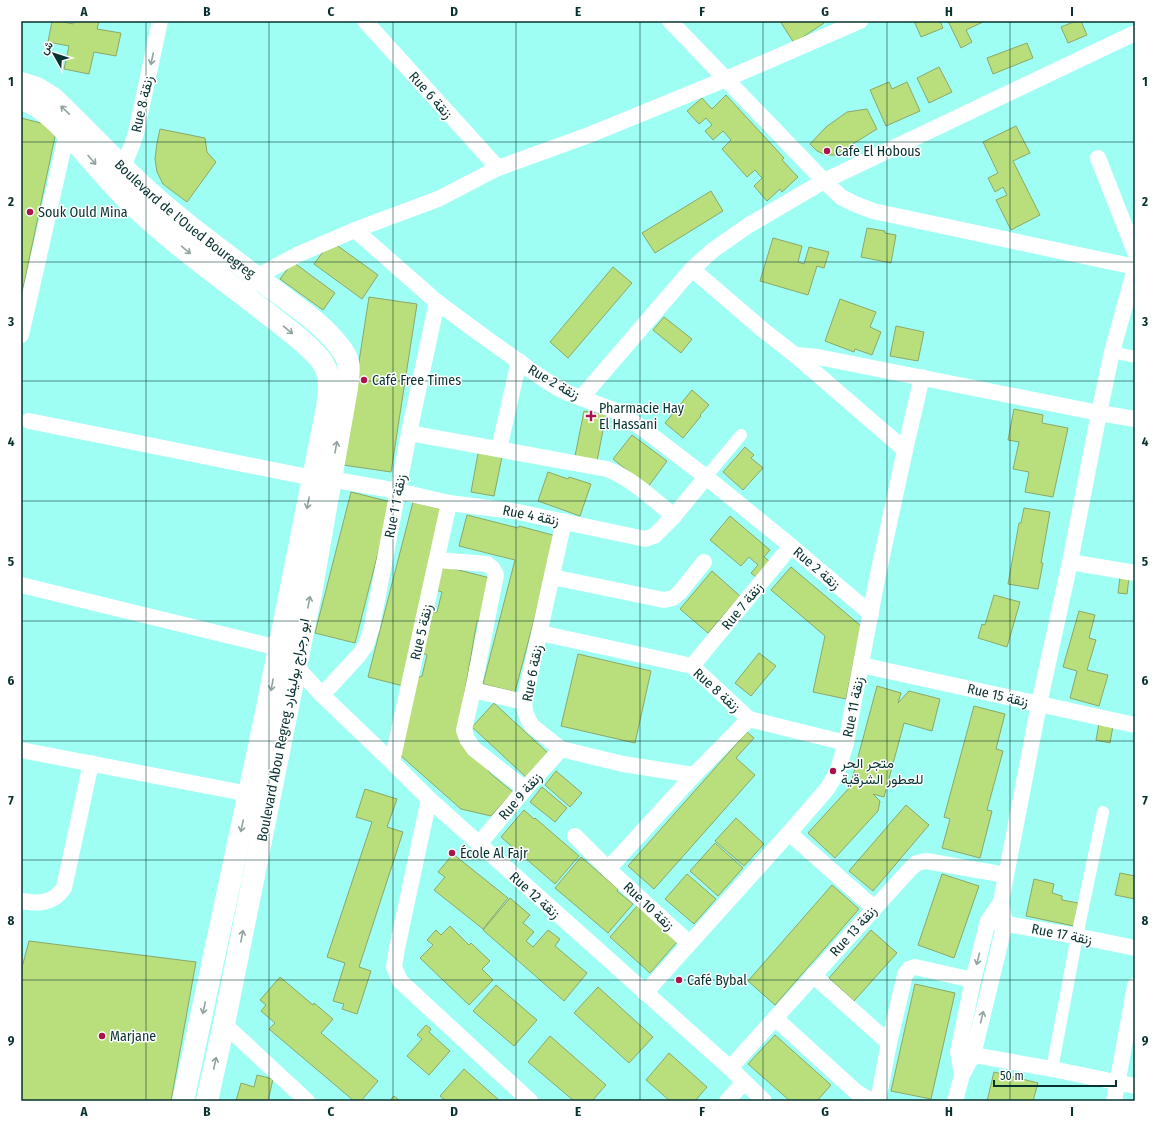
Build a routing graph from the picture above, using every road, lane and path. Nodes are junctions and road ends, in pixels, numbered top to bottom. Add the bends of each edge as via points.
1 (160, 21) edge
2 (365, 21) edge
3 (670, 21) edge
4 (860, 21) edge
5 (1135, 33) edge
6 (726, 80) junction
7 (21, 83) edge
8 (21, 99) edge
9 (67, 132) junction
10 (1098, 158) dead end
11 (498, 168) junction
12 (116, 174) junction
13 (824, 180) junction
14 (355, 230) junction
15 (1135, 252) edge
16 (1135, 268) edge
17 (692, 269) junction
18 (256, 277) junction
19 (243, 294) junction
20 (438, 302) junction
21 (21, 335) edge
22 (1112, 352) junction
23 (795, 355) junction
24 (1135, 357) edge
25 (348, 358) joint
26 (519, 361) junction
27 (326, 368) joint
28 (922, 377) junction
29 (581, 398) junction
30 (1099, 413) junction
31 (1135, 419) edge
32 (29, 421) dead end
33 (409, 433) junction
34 (740, 434) dead end
35 (499, 449) junction
36 (905, 450) junction
37 (706, 477) junction
38 (321, 478) junction
39 (398, 491) junction
40 (449, 503) junction
41 (674, 516) junction
42 (564, 521) junction
43 (791, 546) junction
44 (437, 560) junction
45 (704, 562) dead end
46 (1070, 562) junction
47 (1135, 573) edge
48 (552, 577) junction
49 (21, 585) edge
50 (871, 614) junction
51 (540, 633) junction
52 (279, 648) junction
53 (861, 665) junction
54 (692, 666) junction
55 (296, 667) junction
56 (473, 690) junction
57 (322, 695) junction
58 (524, 702) junction
59 (1039, 704) junction
60 (749, 719) junction
61 (1135, 725) edge
62 (846, 742) junction
63 (561, 749) junction
64 (21, 750) edge
65 (392, 762) junction
66 (91, 763) junction
67 (694, 775) junction
68 (525, 789) junction
69 (249, 794) junction
70 (429, 799) junction
71 (1103, 812) dead end
72 (790, 833) junction
73 (575, 836) dead end
74 (479, 844) junction
75 (608, 869) junction
76 (1006, 875) junction
77 (21, 900) edge
78 (1001, 902) junction
79 (874, 908) junction
80 (988, 921) junction
81 (1005, 923) junction
82 (1078, 936) junction
83 (689, 943) junction
84 (1135, 948) edge
85 (813, 975) junction
86 (209, 979) junction
87 (973, 980) junction
88 (1135, 986) edge
89 (231, 987) junction
90 (645, 993) junction
91 (775, 1018) junction
92 (224, 1024) junction
93 (889, 1043) junction
94 (965, 1054) junction
95 (730, 1068) junction
96 (1052, 1069) junction
97 (744, 1082) junction
98 (1118, 1082) junction
99 (1135, 1086) edge
100 (183, 1101) edge
101 (207, 1101) edge
102 (307, 1101) edge
103 (530, 1101) edge
104 (727, 1101) edge
105 (764, 1101) edge
106 (874, 1101) edge
107 (878, 1101) edge
108 (955, 1101) edge
109 (1114, 1101) edge

1 -> 12 street, Rue 8 زنقة via 136,133
2 - 11 street, Rue 6 زنقة
3 - 6 street
4 - 6 street
5 - 13 street
6 - 11 street
6 - 13 street
12 -> 7 main road, Boulevard de l'Oued Bouregreg via 53,98 37,88
8 - 9 main road, Boulevard de l'Oued Bouregreg via 31,102
9 -> 12 main road, Boulevard de l'Oued Bouregreg
9 - 21 street
10 - 15 street
11 - 14 street via 438,199
12 - 18 main road, Boulevard de l'Oued Bouregreg via 139,184 182,221
12 -> 19 main road, Boulevard de l'Oued Bouregreg via 127,199 194,257
13 - 16 street via 841,197 873,211
13 - 17 street via 749,225 712,250
14 - 18 street via 299,254
14 - 20 street, Rue 2 زنقة
16 - 22 street
17 - 23 street
17 - 29 street
18 - 19 street
18 - 25 main road, Boulevard de l'Oued Bouregreg via 312,319
19 -> 27 main road, Boulevard de l'Oued Bouregreg via 299,339
20 - 26 street, Rue 2 زنقة
20 - 33 street, Rue 1 زنقة 1
22 - 24 street
22 - 30 street
23 - 28 street
23 - 36 street
38 -> 25 main road, Boulevard Abou Regreg ابو رجراج بوليفارد via 347,388
26 - 29 street, Rue 2 زنقة via 556,387
26 - 35 street
27 - 38 main road, Boulevard Abou Regreg ابو رجراج بوليفارد via 329,378
28 - 30 street
28 - 36 street, Rue 11 زنقة
29 - 37 street, Rue 2 زنقة via 619,412
30 - 31 street
30 - 46 street
32 - 38 street, Rue 4 زنقة
33 - 35 street
33 - 39 street, Rue 1 زنقة 1
34 - 37 street
35 - 41 street via 607,469 629,479
36 - 50 street, Rue 11 زنقة
37 - 41 street, Rue 4 زنقة
37 - 43 street, Rue 2 زنقة
38 - 39 street, Rue 4 زنقة
38 -> 52 main road, Boulevard Abou Regreg ابو رجراج بوليفارد
55 -> 38 main road, Boulevard Abou Regreg ابو رجراج بوليفارد via 311,593
39 - 40 street, Rue 4 زنقة
39 - 57 street, Rue 1 زنقة 1 via 372,626 366,645
40 - 42 street, Rue 4 زنقة
40 - 44 street, Rue 5 زنقة
41 - 42 street, Rue 4 زنقة via 654,536 645,539
42 - 48 street, Rue 6 زنقة
43 - 50 street, Rue 2 زنقة
43 - 54 street, Rue 7 زنقة
44 - 56 street via 487,564 496,575
44 - 65 street, Rue 5 زنقة
45 - 48 street via 680,592 673,598 664,600
46 - 47 street
46 - 59 street
48 - 51 street, Rue 6 زنقة
49 - 52 street
50 - 53 street, Rue 11 زنقة
51 - 54 street, Rue 8 زنقة
51 - 58 street, Rue 6 زنقة
52 - 55 street, Rue 12 زنقة
52 -> 69 main road, Boulevard Abou Regreg ابو رجراج بوليفارد
53 - 59 street, Rue 15 زنقة
53 - 62 street, Rue 11 زنقة
54 - 60 street, Rue 8 زنقة
55 - 57 street, Rue 12 زنقة
89 -> 55 main road, Boulevard Abou Regreg ابو رجراج بوليفارد
56 - 58 street
56 - 68 street via 464,730 467,739 474,749
57 - 65 street, Rue 12 زنقة
58 - 63 street, Rue 6 زنقة via 532,726
59 - 61 street, Rue 15 زنقة
59 - 76 street
60 - 62 street, Rue 8 زنقة
60 - 67 street
62 - 72 street, Rue 11 زنقة via 837,773
63 - 67 street, Rue 6 زنقة via 623,764
63 - 68 street, Rue 9 زنقة
64 - 66 street
65 - 70 street, Rue 12 زنقة
66 - 69 street
66 - 77 street via 64,888 60,894 42,903
67 - 75 street
68 - 74 street, Rue 9 زنقة
69 -> 86 main road, Boulevard Abou Regreg ابو رجراج بوليفارد
70 - 74 street, Rue 12 زنقة
70 - 103 street via 394,967 400,981
71 - 82 street
72 - 79 street
72 - 83 street, Rue 11 زنقة
73 - 75 street, Rue 10 زنقة
74 - 90 street, Rue 12 زنقة
75 - 83 street, Rue 10 زنقة
76 - 78 street
76 - 79 street, Rue 13 زنقة via 926,861 918,863
78 - 80 street
78 - 81 street
79 - 85 street, Rue 13 زنقة
80 - 81 street, Rue 17 زنقة
80 -> 87 street
81 - 82 street, Rue 17 زنقة
94 -> 81 street
82 - 84 street, Rue 17 زنقة
82 - 96 street
83 - 90 street, Rue 11 زنقة
85 - 91 street, Rue 13 زنقة
85 - 93 street
86 - 89 main road
86 -> 100 main road, Boulevard Abou Regreg ابو رجراج بوليفارد
87 - 93 street via 915,967 909,969 905,976
87 - 94 street
88 - 98 street
89 - 92 main road, Boulevard Abou Regreg ابو رجراج بوليفارد
90 - 95 street, Rue 12 زنقة
91 - 95 street, Rue 13 زنقة
91 - 106 street via 855,1091
101 -> 92 main road, Boulevard Abou Regreg ابو رجراج بوليفارد
92 - 102 street
93 - 107 street
94 - 96 street
94 - 108 street
95 - 97 street, Rue 12 زنقة
96 - 98 street
97 - 104 street
97 - 105 street, Rue 12 زنقة
98 - 99 street
98 - 109 street

